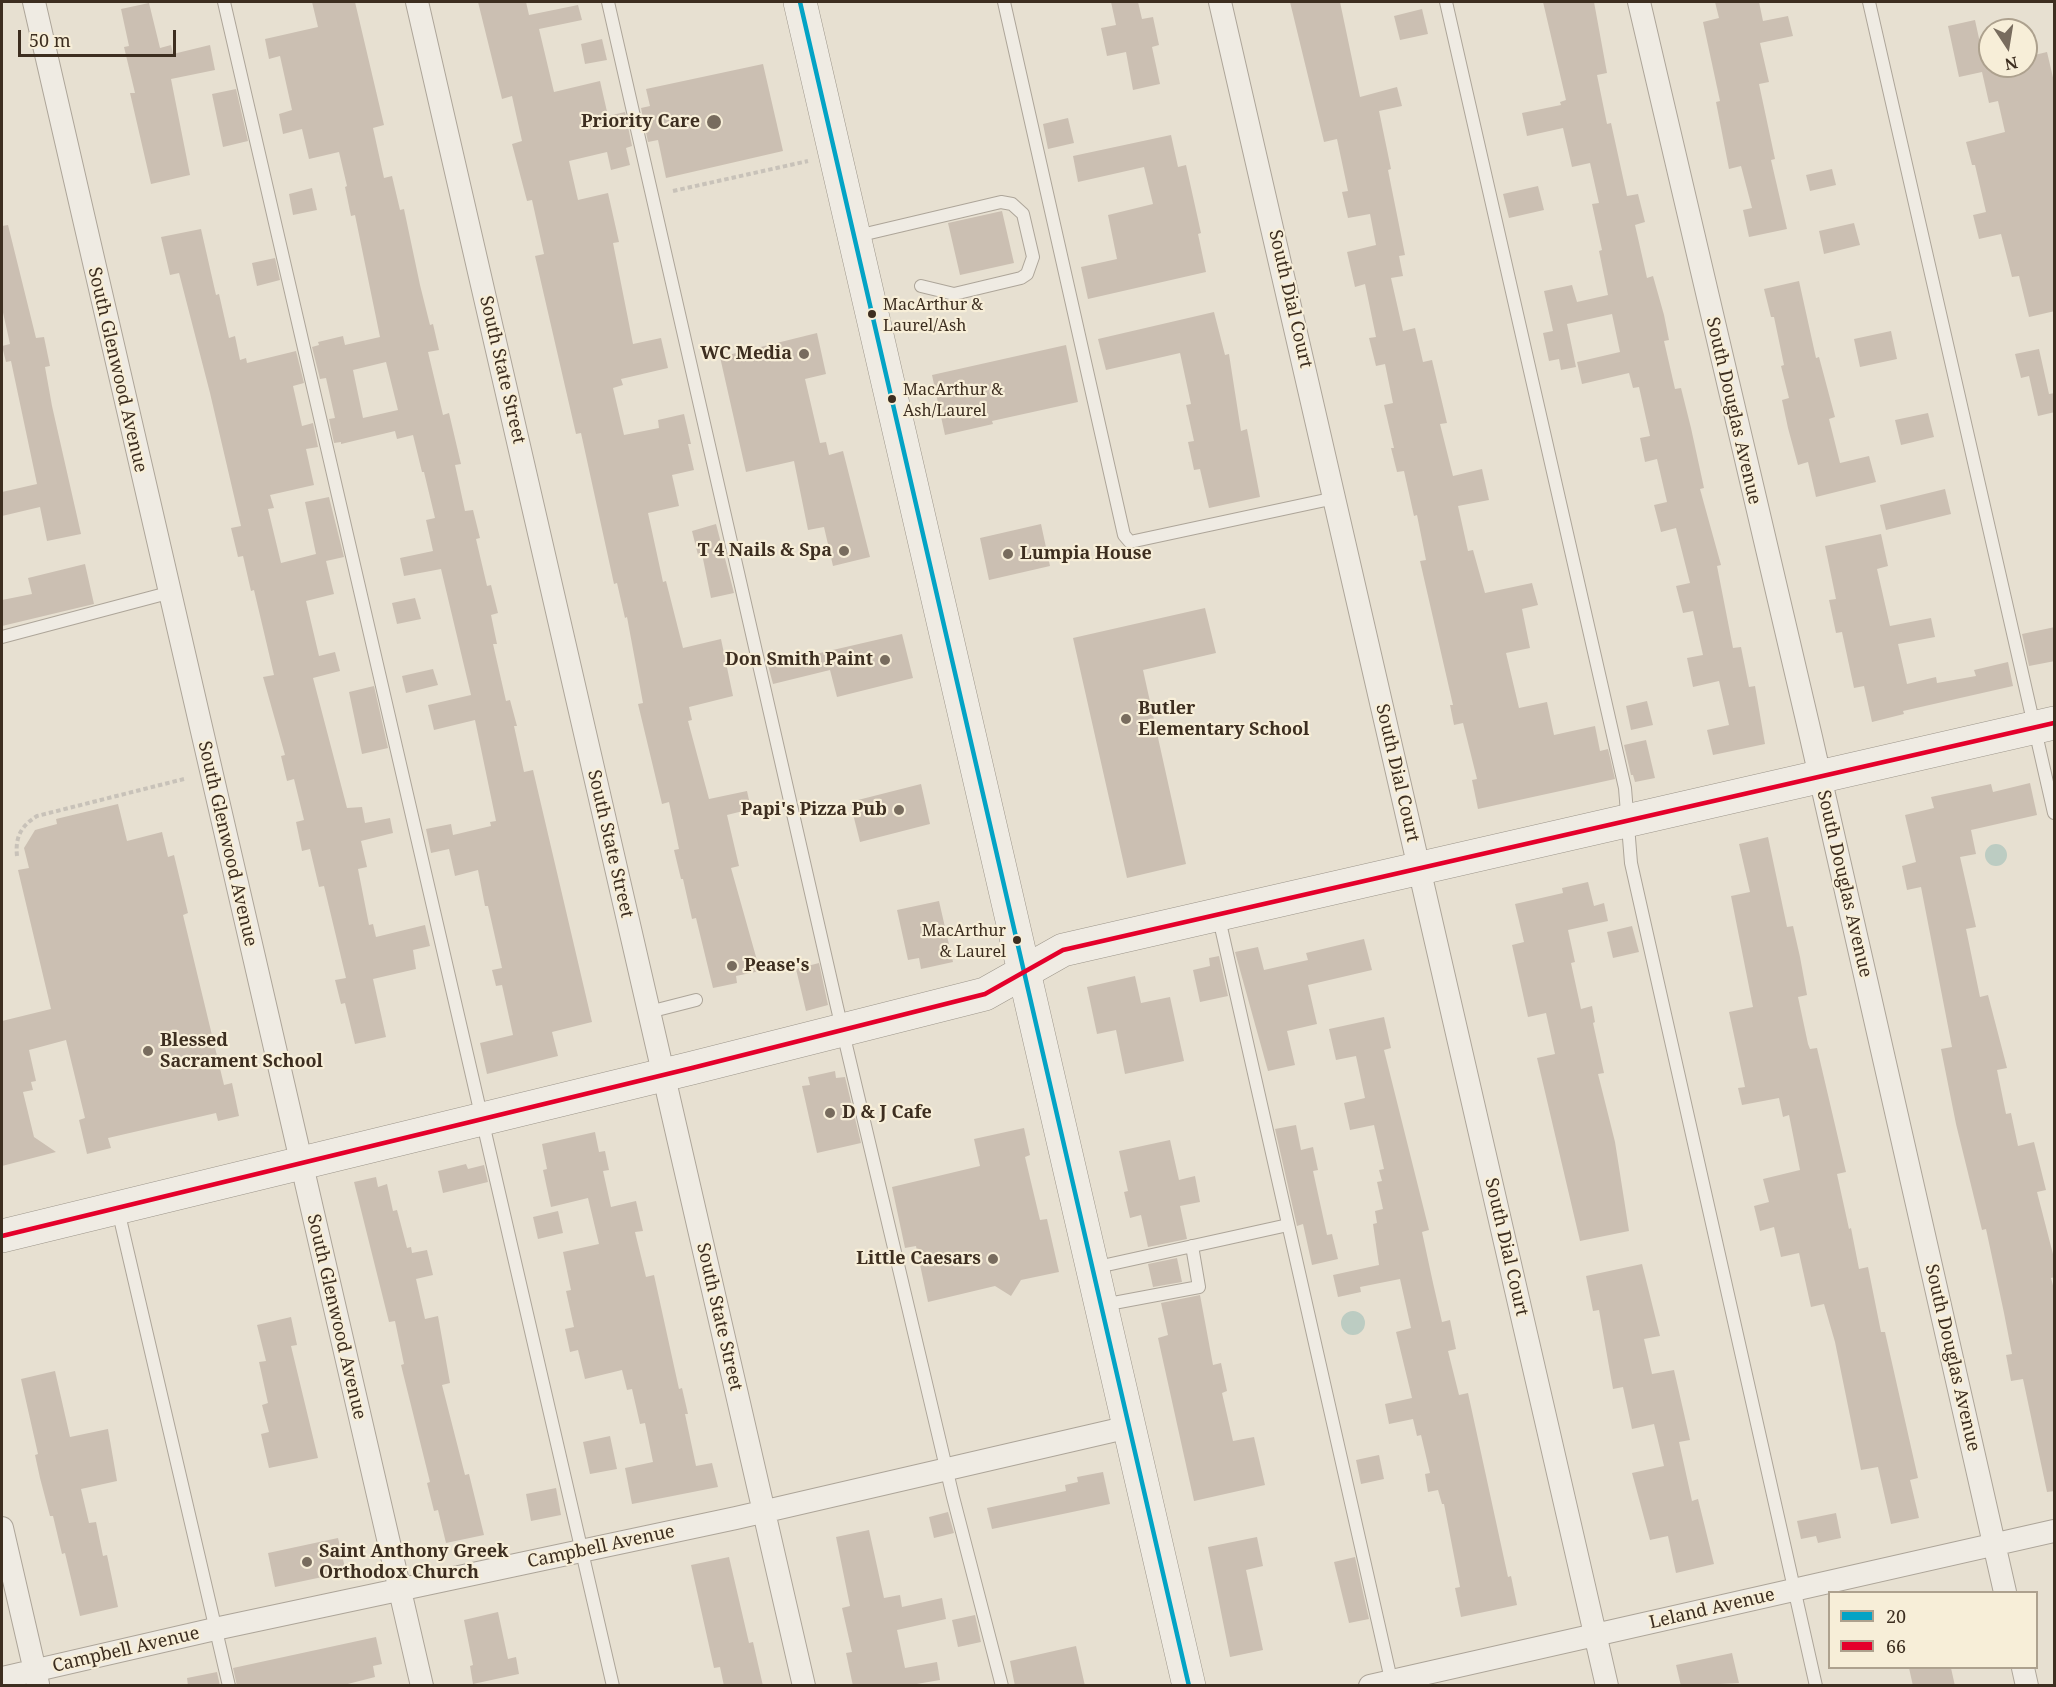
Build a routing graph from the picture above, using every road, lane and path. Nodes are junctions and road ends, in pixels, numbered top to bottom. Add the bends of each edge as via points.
1 (34, 2) edge
2 (224, 2) edge
3 (417, 2) edge
4 (608, 2) edge
5 (800, 2) edge
6 (1004, 2) edge
7 (1220, 2) edge
8 (1446, 2) edge
9 (1639, 2) edge
10 (1869, 2) edge
11 (808, 161) dead end
12 (673, 191) dead end
13 (854, 237) junction
14 (921, 286) dead end
15 (1335, 498) junction
16 (168, 593) junction
17 (2, 637) edge
18 (2045, 725) edge
19 (1819, 778) junction
20 (184, 779) dead end
21 (2055, 813) edge
22 (1627, 822) junction
23 (17, 856) dead end
24 (1418, 868) junction
25 (1218, 914) junction
26 (1024, 974) junction
27 (696, 1000) dead end
28 (649, 1012) junction
29 (843, 1029) junction
30 (664, 1075) junction
31 (482, 1120) junction
32 (301, 1164) junction
33 (118, 1208) junction
34 (1288, 1225) junction
35 (2, 1236) edge
36 (1191, 1246) junction
37 (1092, 1268) junction
38 (1101, 1306) junction
39 (1130, 1427) junction
40 (946, 1469) junction
41 (764, 1511) junction
42 (2, 1528) edge
43 (2055, 1531) edge
44 (1994, 1545) junction
45 (582, 1552) junction
46 (1794, 1590) junction
47 (399, 1591) junction
48 (2006, 1591) edge
49 (215, 1629) junction
50 (1596, 1635) junction
51 (2023, 1669) edge
52 (2, 1678) edge
53 (36, 1678) edge
54 (1385, 1684) edge
55 (229, 1686) edge
56 (422, 1686) edge
57 (614, 1686) edge
58 (804, 1686) edge
59 (1002, 1686) edge
60 (1189, 1686) edge
61 (1607, 1686) edge
62 (1816, 1686) edge
63 (2027, 1686) edge

1 - 16 street, South Glenwood Avenue
2 - 31 lane
3 - 28 street, South State Street
4 - 29 lane
5 - 13 street
6 - 15 lane via 1124,535 1130,542
7 - 15 street, South Dial Court
8 - 22 lane via 1625,788
9 - 19 street, South Douglas Avenue
10 - 18 lane
11 - 12 path
13 - 14 lane via 1001,202 1012,204 1023,214 1033,257 1027,274 954,294
13 - 26 street
15 - 24 street, South Dial Court
16 - 17 lane
16 - 32 street, South Glenwood Avenue
18 - 19 street
18 - 21 lane
19 - 22 street
19 - 44 street, South Douglas Avenue
20 - 23 path via 37,816 28,821 18,836
22 - 24 street
22 - 46 lane via 1629,855
24 - 25 street
24 - 50 street, South Dial Court
25 - 26 street via 1063,950
25 - 34 lane
26 - 29 street via 985,994
26 - 37 street
27 - 28 lane
28 - 30 street, South State Street
29 - 30 street
29 - 40 lane
30 - 31 street
30 - 41 street, South State Street
31 - 32 street
31 - 45 lane
32 - 33 street
32 - 47 street, South Glenwood Avenue
33 - 35 street
33 - 49 lane
34 - 36 lane
34 - 54 lane
36 - 37 lane
36 - 38 lane via 1199,1287
37 - 38 street
38 - 39 street
39 - 40 street, Campbell Avenue
39 - 60 street
40 - 41 street, Campbell Avenue
40 - 59 lane
41 - 45 street, Campbell Avenue
41 - 58 street, South State Street
42 - 53 street
43 - 44 street, Leland Avenue
44 - 46 street, Leland Avenue
44 - 48 street, South Douglas Avenue
45 - 47 street, Campbell Avenue
45 - 57 lane
46 - 50 street, Leland Avenue
46 - 62 lane
47 - 49 street, Campbell Avenue
47 - 56 street, South Glenwood Avenue
49 - 53 street, Campbell Avenue
49 - 55 lane
50 - 54 street, Leland Avenue
50 - 61 street, South Dial Court
51 - 63 street
52 - 53 street, Campbell Avenue

